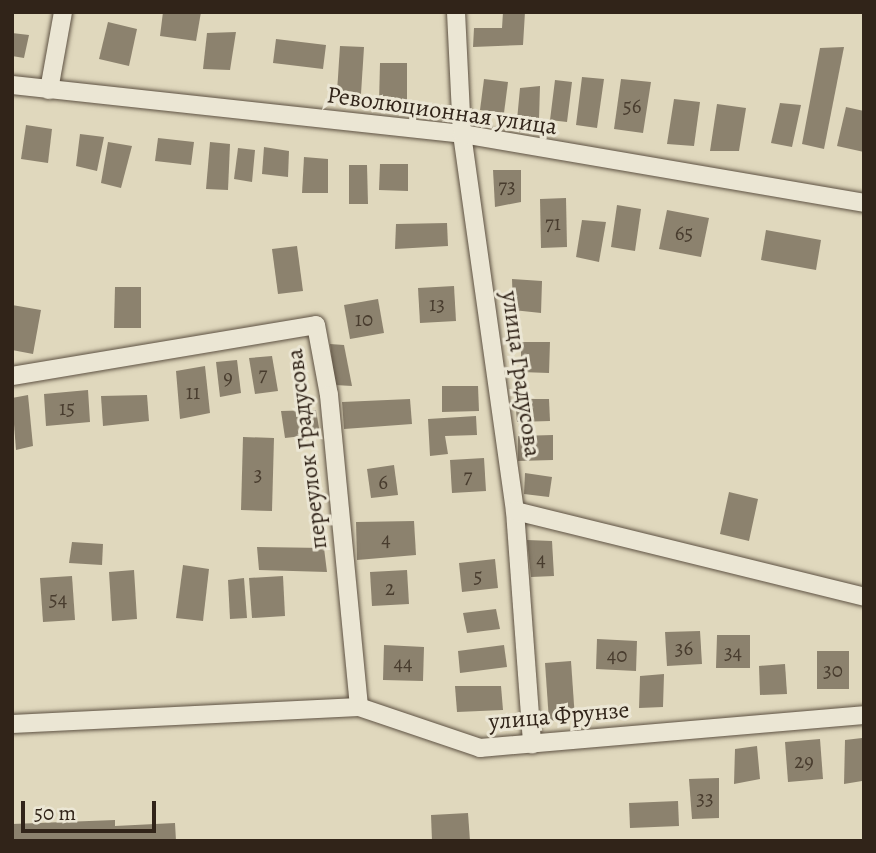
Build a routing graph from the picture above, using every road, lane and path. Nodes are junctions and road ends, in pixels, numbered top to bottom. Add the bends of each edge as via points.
1 (63, 12) edge
2 (456, 12) edge
3 (12, 85) edge
4 (49, 90) junction
5 (462, 134) junction
6 (864, 203) edge
7 (12, 376) edge
8 (515, 510) junction
9 (864, 597) edge
10 (359, 706) junction
11 (864, 715) edge
12 (12, 724) edge
13 (532, 744) junction

1 - 4 street
2 - 5 street, улица Градусова
3 - 4 street, Революционная улица
4 - 5 street, Революционная улица
5 - 6 street, Революционная улица
5 - 8 street, улица Градусова
7 - 10 street, переулок Градусова via 316,325 329,395
8 - 9 street
8 - 13 street, улица Градусова
10 - 12 street, улица Фрунзе
10 - 13 street, улица Фрунзе via 480,748
11 - 13 street, улица Фрунзе

